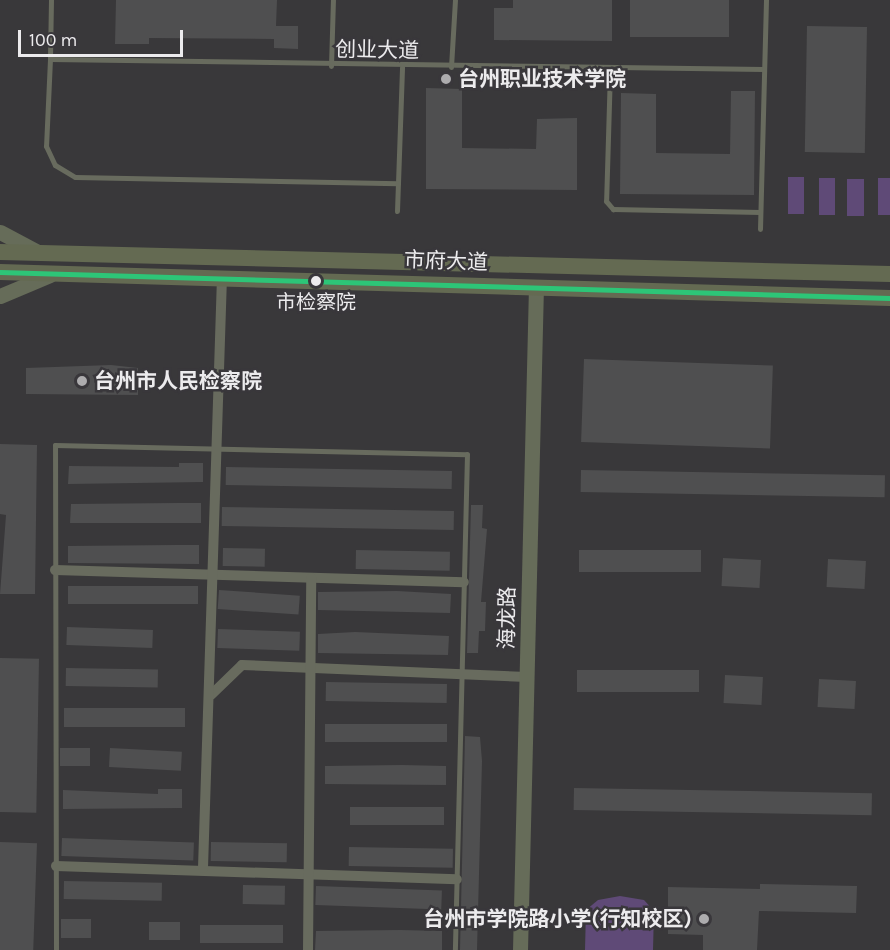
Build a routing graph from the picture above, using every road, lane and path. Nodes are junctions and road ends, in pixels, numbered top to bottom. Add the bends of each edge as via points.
1 (51, 0) edge
2 (333, 0) edge
3 (455, 0) edge
4 (766, 0) edge
5 (50, 59) junction
6 (331, 66) junction
7 (402, 67) junction
8 (451, 68) junction
9 (763, 69) junction
10 (610, 70) junction
11 (398, 183) junction
12 (397, 211) dead end
13 (760, 212) junction
14 (760, 229) dead end
15 (0, 232) edge
16 (0, 252) edge
17 (41, 253) junction
18 (0, 272) edge
19 (53, 273) junction
20 (890, 273) edge
21 (222, 278) junction
22 (536, 287) junction
23 (0, 296) edge
24 (870, 297) junction
25 (890, 298) edge
26 (890, 303) edge
27 (218, 448) junction
28 (55, 570) junction
29 (214, 574) junction
30 (311, 578) junction
31 (464, 582) junction
32 (313, 666) junction
33 (462, 674) junction
34 (527, 677) junction
35 (211, 695) junction
36 (56, 866) junction
37 (203, 868) junction
38 (310, 874) junction
39 (457, 879) junction
40 (56, 950) edge
41 (308, 950) edge
42 (455, 950) edge
43 (520, 950) edge

1 - 5 lane
2 - 6 lane
3 - 8 lane
4 - 9 lane
5 - 6 lane, 创业大道
5 - 11 lane via 46,146 55,165 75,177
6 - 7 lane, 创业大道
7 - 8 lane, 创业大道
7 - 11 lane
8 - 10 lane, 创业大道
9 - 10 lane, 创业大道
9 - 13 lane
10 - 13 lane via 606,201 613,209
11 - 12 lane
13 - 14 lane
15 - 17 street
16 - 17 main road, 市府大道
17 - 20 main road, 市府大道
18 - 19 main road, 市府大道
19 - 21 main road, 市府大道
19 - 23 street
21 - 22 main road, 市府大道
21 - 27 street
22 - 24 main road, 市府大道
22 - 34 street, 海龙路
24 - 25 main road, 市府大道
24 - 26 main road
27 - 28 lane via 55,445
27 - 29 street
27 - 31 lane via 467,454
28 - 29 street
28 - 36 lane
29 - 30 street
29 - 35 street
30 - 31 street
30 - 32 street
31 - 33 lane
32 - 33 street
32 - 35 street via 242,665
32 - 38 street
33 - 34 street
33 - 39 lane
34 - 43 street, 海龙路
35 - 37 street
36 - 37 street
36 - 40 lane
37 - 38 street
38 - 39 street
38 - 41 street
39 - 42 lane

